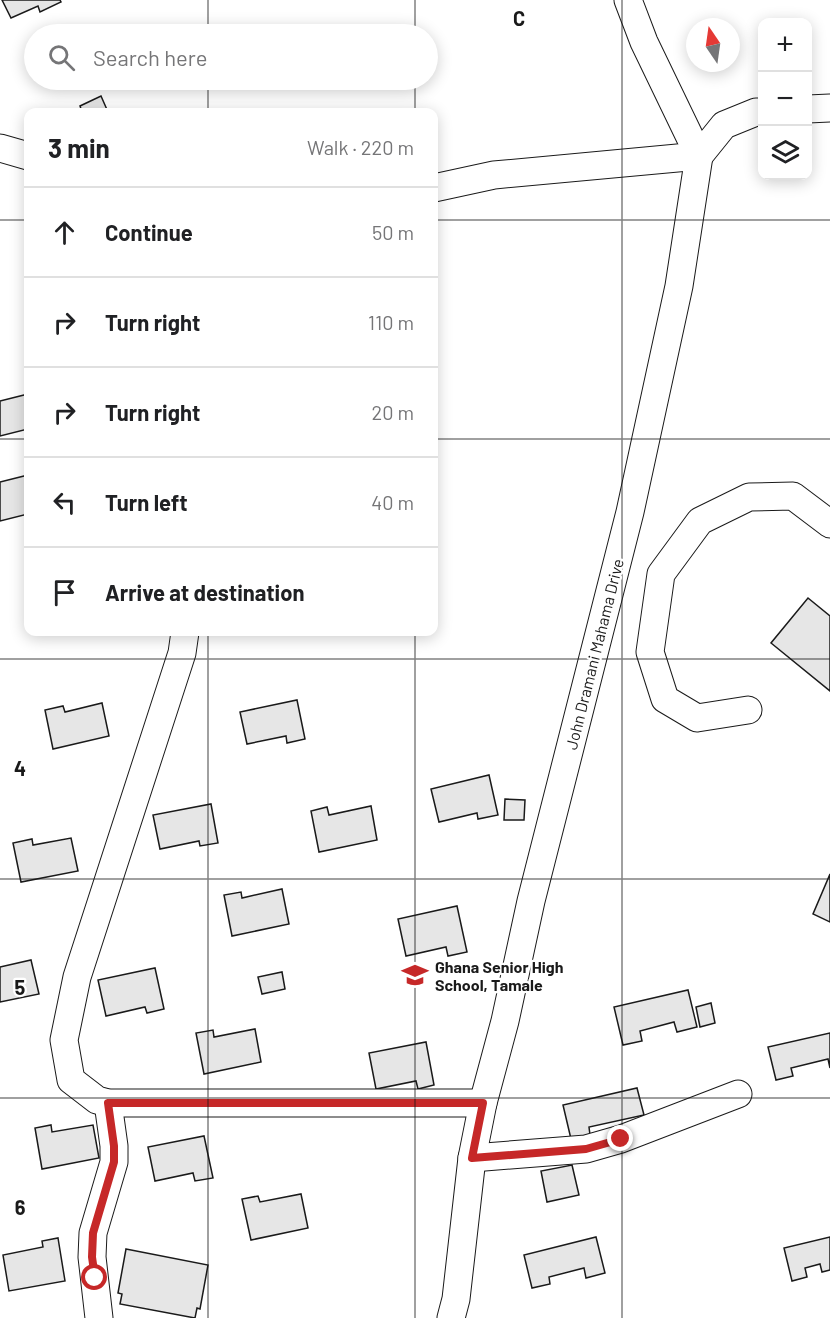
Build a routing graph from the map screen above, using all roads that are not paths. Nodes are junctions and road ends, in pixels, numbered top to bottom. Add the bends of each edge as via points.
1 (628, 0) edge
2 (830, 108) edge
3 (812, 110) edge
4 (758, 112) edge
5 (0, 148) edge
6 (24, 155) edge
7 (699, 156) junction
8 (438, 187) edge
9 (830, 524) edge
10 (184, 636) edge
11 (748, 710) dead end
12 (738, 1094) dead end
13 (108, 1103) junction
14 (483, 1103) junction
15 (472, 1158) junction
16 (99, 1318) edge
17 (451, 1318) edge

1 - 7 street
2 - 3 street
4 - 7 street via 724,125
5 - 6 street
7 - 8 street via 494,175
7 - 14 street, John Dramani Mahama Drive via 679,286 630,512
9 - 11 street via 793,496 749,497 700,520 661,574 650,652 665,699 697,718
10 - 13 street via 77,977 64,1040 71,1080 97,1100
12 - 15 street via 586,1149
13 - 14 street
13 - 16 street via 114,1162 93,1233
14 - 15 street, John Dramani Mahama Drive
15 - 17 street, John Dramani Mahama Drive

